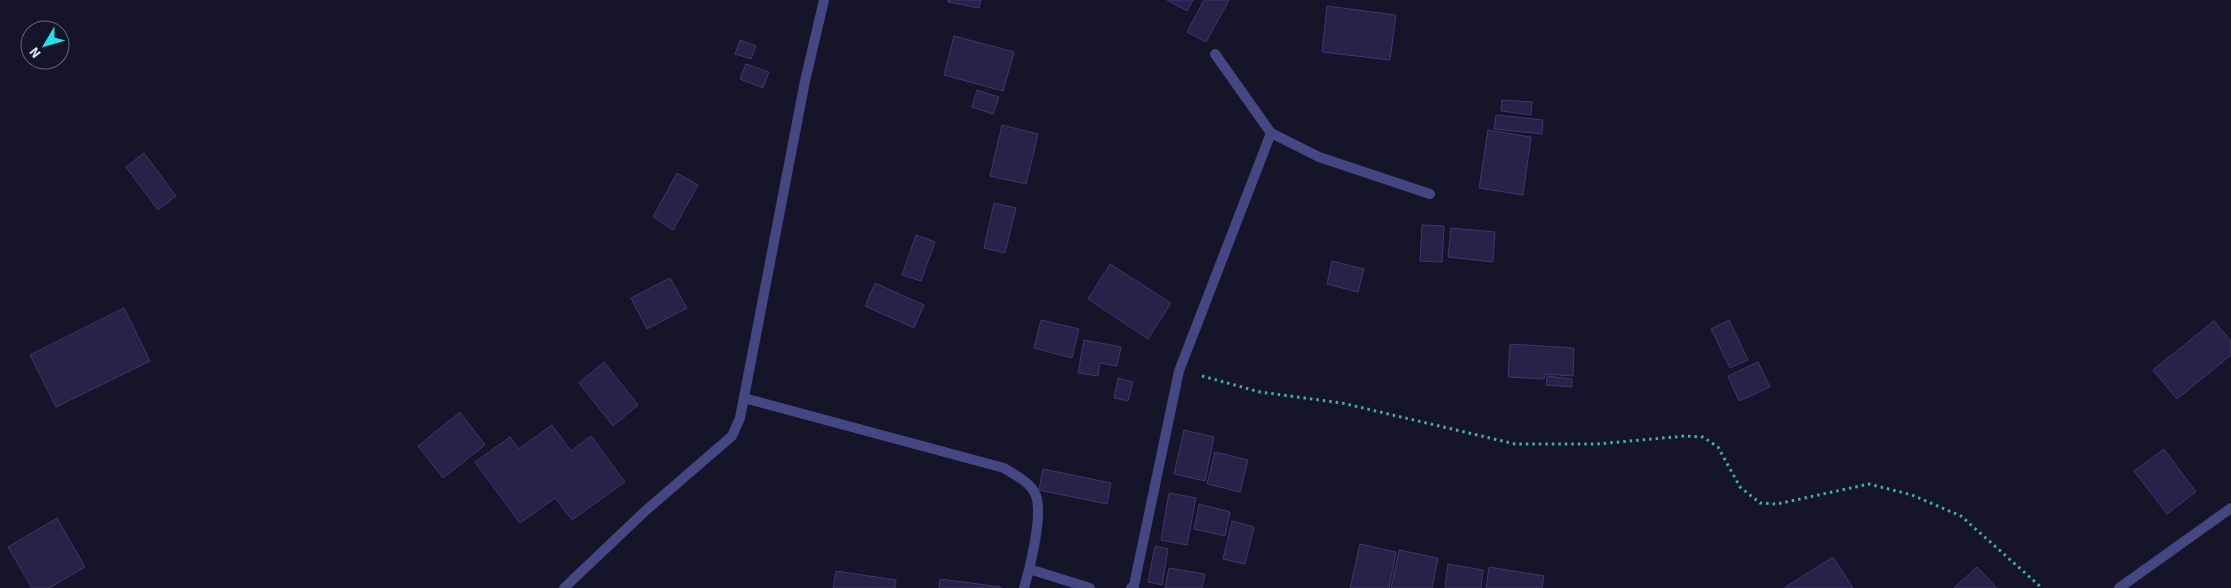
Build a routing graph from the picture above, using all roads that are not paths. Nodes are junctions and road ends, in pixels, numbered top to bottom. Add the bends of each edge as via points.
1 (824, 0) edge
2 (1215, 54) dead end
3 (1271, 133) junction
4 (1430, 194) dead end
5 (744, 398) junction
6 (2231, 508) edge
7 (1029, 569) junction
8 (564, 588) edge
9 (1024, 588) edge
10 (1090, 588) edge
11 (1131, 588) edge
12 (2119, 588) edge

1 - 5 street
2 - 3 street
3 - 4 street via 1319,157
3 - 11 street via 1179,371
5 - 7 street via 1004,468 1022,478 1036,495 1038,514
5 - 8 street via 732,436 644,512
6 - 12 street
7 - 9 street
7 - 10 street

